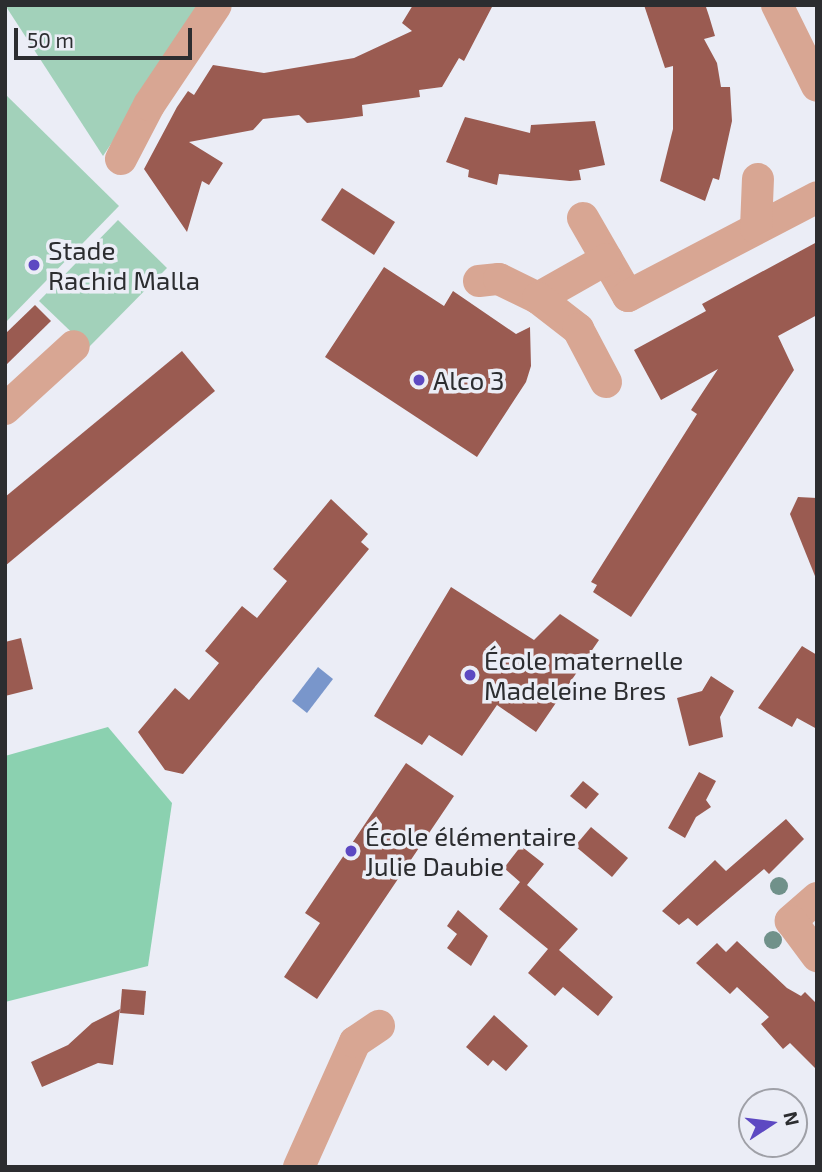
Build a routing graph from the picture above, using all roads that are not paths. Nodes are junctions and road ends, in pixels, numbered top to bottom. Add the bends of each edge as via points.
1 (216, 5) edge
2 (776, 5) edge
3 (817, 86) edge
4 (121, 159) dead end
5 (758, 179) dead end
6 (817, 197) edge
7 (583, 218) dead end
8 (756, 228) junction
9 (605, 255) junction
10 (479, 281) dead end
11 (538, 298) junction
12 (74, 346) dead end
13 (606, 383) dead end
14 (5, 409) edge
15 (817, 898) edge
16 (817, 956) edge
17 (379, 1027) dead end
18 (299, 1167) edge

1 - 4 street via 149,105
2 - 3 street
5 - 8 street
6 - 8 street
7 - 9 street
8 - 9 street via 628,296
9 - 11 street
10 - 11 street via 499,279
11 - 13 street via 578,330
12 - 14 street
15 - 16 street via 791,921
17 - 18 street via 355,1042

